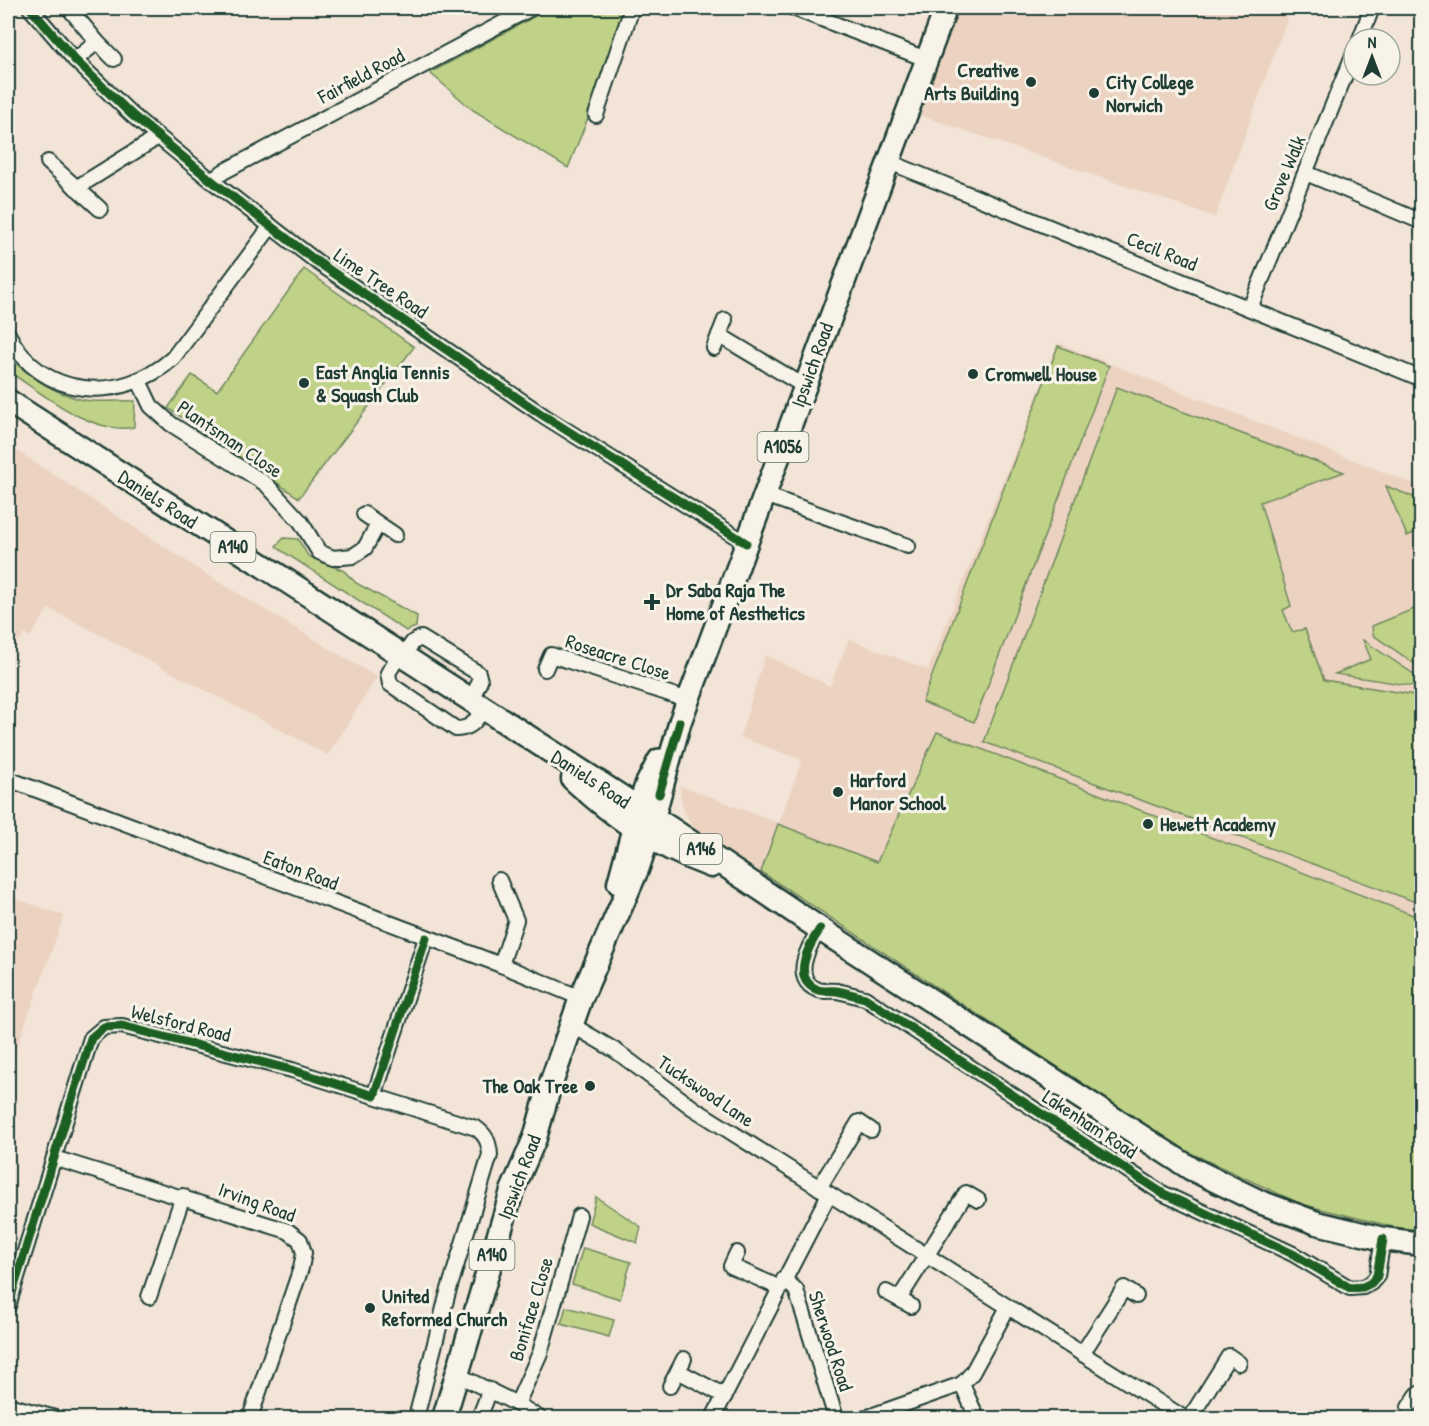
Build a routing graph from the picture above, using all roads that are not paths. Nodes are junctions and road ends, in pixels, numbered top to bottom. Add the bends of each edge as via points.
1 (30, 8) edge
2 (69, 8) edge
3 (531, 8) edge
4 (632, 8) edge
5 (793, 8) edge
6 (946, 8) edge
7 (1372, 8) edge
8 (1365, 27) edge
9 (98, 42) junction
10 (114, 59) dead end
11 (926, 59) junction
12 (75, 60) junction
13 (1342, 83) edge
14 (597, 115) dead end
15 (158, 137) junction
16 (887, 161) junction
17 (48, 162) dead end
18 (1306, 173) junction
19 (212, 181) junction
20 (76, 188) junction
21 (100, 209) dead end
22 (1422, 222) edge
23 (271, 226) junction
24 (1250, 308) junction
25 (725, 320) dead end
26 (8, 334) edge
27 (1422, 379) edge
28 (139, 381) junction
29 (804, 386) junction
30 (8, 401) edge
31 (765, 495) junction
32 (363, 514) dead end
33 (378, 524) junction
34 (395, 535) dead end
35 (746, 543) junction
36 (908, 546) dead end
37 (402, 655) junction
38 (545, 669) dead end
39 (687, 700) junction
40 (477, 704) junction
41 (8, 779) edge
42 (643, 823) junction
43 (499, 880) dead end
44 (820, 929) junction
45 (426, 938) junction
46 (501, 966) junction
47 (581, 999) junction
48 (572, 1025) junction
49 (374, 1096) junction
50 (871, 1130) dead end
51 (54, 1158) junction
52 (483, 1174) joint
53 (824, 1191) junction
54 (966, 1193) dead end
55 (183, 1196) junction
56 (575, 1220) dead end
57 (1383, 1239) junction
58 (1422, 1244) edge
59 (927, 1257) junction
60 (731, 1266) dead end
61 (782, 1284) junction
62 (1124, 1288) dead end
63 (886, 1292) dead end
64 (149, 1297) dead end
65 (8, 1306) edge
66 (1006, 1309) junction
67 (1082, 1354) junction
68 (1229, 1356) dead end
69 (456, 1374) junction
70 (962, 1384) junction
71 (670, 1386) dead end
72 (490, 1390) junction
73 (1420, 1393) edge
74 (725, 1396) junction
75 (517, 1404) junction
76 (8, 1405) edge
77 (1409, 1407) dead end
78 (55, 1419) edge
79 (250, 1419) edge
80 (416, 1419) edge
81 (444, 1419) edge
82 (479, 1419) edge
83 (539, 1419) edge
84 (714, 1419) edge
85 (836, 1419) edge
86 (865, 1419) edge
87 (977, 1419) edge
88 (1184, 1419) edge
89 (1190, 1419) edge

1 - 12 street, Lime Tree Road
2 - 9 street
3 - 19 street, Fairfield Road
4 - 14 street
5 - 11 street
6 - 11 main road, Ipswich Road / A1056
7 - 8 street
9 - 10 street
9 - 12 street
11 - 16 main road, Ipswich Road / A1056
12 - 15 street, Lime Tree Road
13 - 18 street, Grove Walk
15 - 19 street, Lime Tree Road
15 - 20 street
16 - 24 street, Cecil Road
16 - 29 main road, Ipswich Road / A1056
17 - 20 street
18 - 22 street
18 - 24 street, Grove Walk
19 - 23 street, Lime Tree Road
20 - 21 street
23 - 28 street via 173,358
23 - 35 street, Lime Tree Road via 316,261 544,416
24 - 27 street, Cecil Road
25 - 29 street via 717,341
26 - 28 street via 26,360 51,379 97,390
28 - 33 street, Plantsman Close via 151,406 171,424 266,484 302,522 319,552 333,558 353,556 365,548
29 - 31 main road, Ipswich Road / A1056
30 - 37 highway, Daniels Road / A140
31 - 35 main road, Ipswich Road / A1056
31 - 36 street
32 - 33 street
33 - 34 street
35 - 39 main road, Ipswich Road / A1056
37 - 40 highway, Daniels Road / A140
37 - 40 street via 388,673 390,684 456,729 473,724
38 - 39 street, Roseacre Close via 551,655
39 - 42 main road, Ipswich Road / A1056
40 - 42 highway, Daniels Road / A140 via 520,732 615,816
41 - 45 street, Eaton Road
42 - 44 highway, Lakenham Road / A146 via 676,853 749,881
42 - 47 highway, Ipswich Road / A140 via 638,867
43 - 46 street via 516,920
44 - 57 highway, Lakenham Road / A146 via 1190,1168 1317,1224
44 - 57 street, Lakenham Road via 806,951 805,980 812,987 865,998 1162,1193 1293,1254 1350,1288 1371,1283 1377,1276
45 - 46 street, Eaton Road
45 - 49 street
46 - 47 street, Eaton Road
47 - 48 highway, Ipswich Road / A140
48 - 53 street, Tuckswood Lane
48 - 69 highway, Ipswich Road / A140 via 497,1236
49 - 51 street, Welsford Road via 292,1070 122,1026 104,1027 91,1038
49 - 52 street, Welsford Road via 480,1130 489,1145
50 - 53 street via 853,1119
51 - 55 street, Irving Road
51 - 65 street, Welsford Road
52 - 80 street, Ipswich Road
53 - 59 street, Tuckswood Lane
53 - 61 street
54 - 59 street
55 - 64 street
55 - 79 street, Irving Road via 288,1231 300,1240 304,1253
56 - 75 street, Boniface Close via 540,1353
57 - 58 highway, Lakenham Road / A146
59 - 63 street via 905,1303
59 - 66 street, Tuckswood Lane
60 - 61 street
61 - 74 street
61 - 85 street, Sherwood Road via 796,1290
62 - 67 street
66 - 67 street, Tuckswood Lane
66 - 70 street via 972,1373
67 - 88 street, Tuckswood Lane
68 - 89 street
69 - 72 street
69 - 81 highway, Ipswich Road / A140
70 - 86 street
70 - 87 street
71 - 74 street via 681,1365
72 - 75 street
72 - 82 street
73 - 77 street
74 - 84 street
75 - 83 street
76 - 78 street

